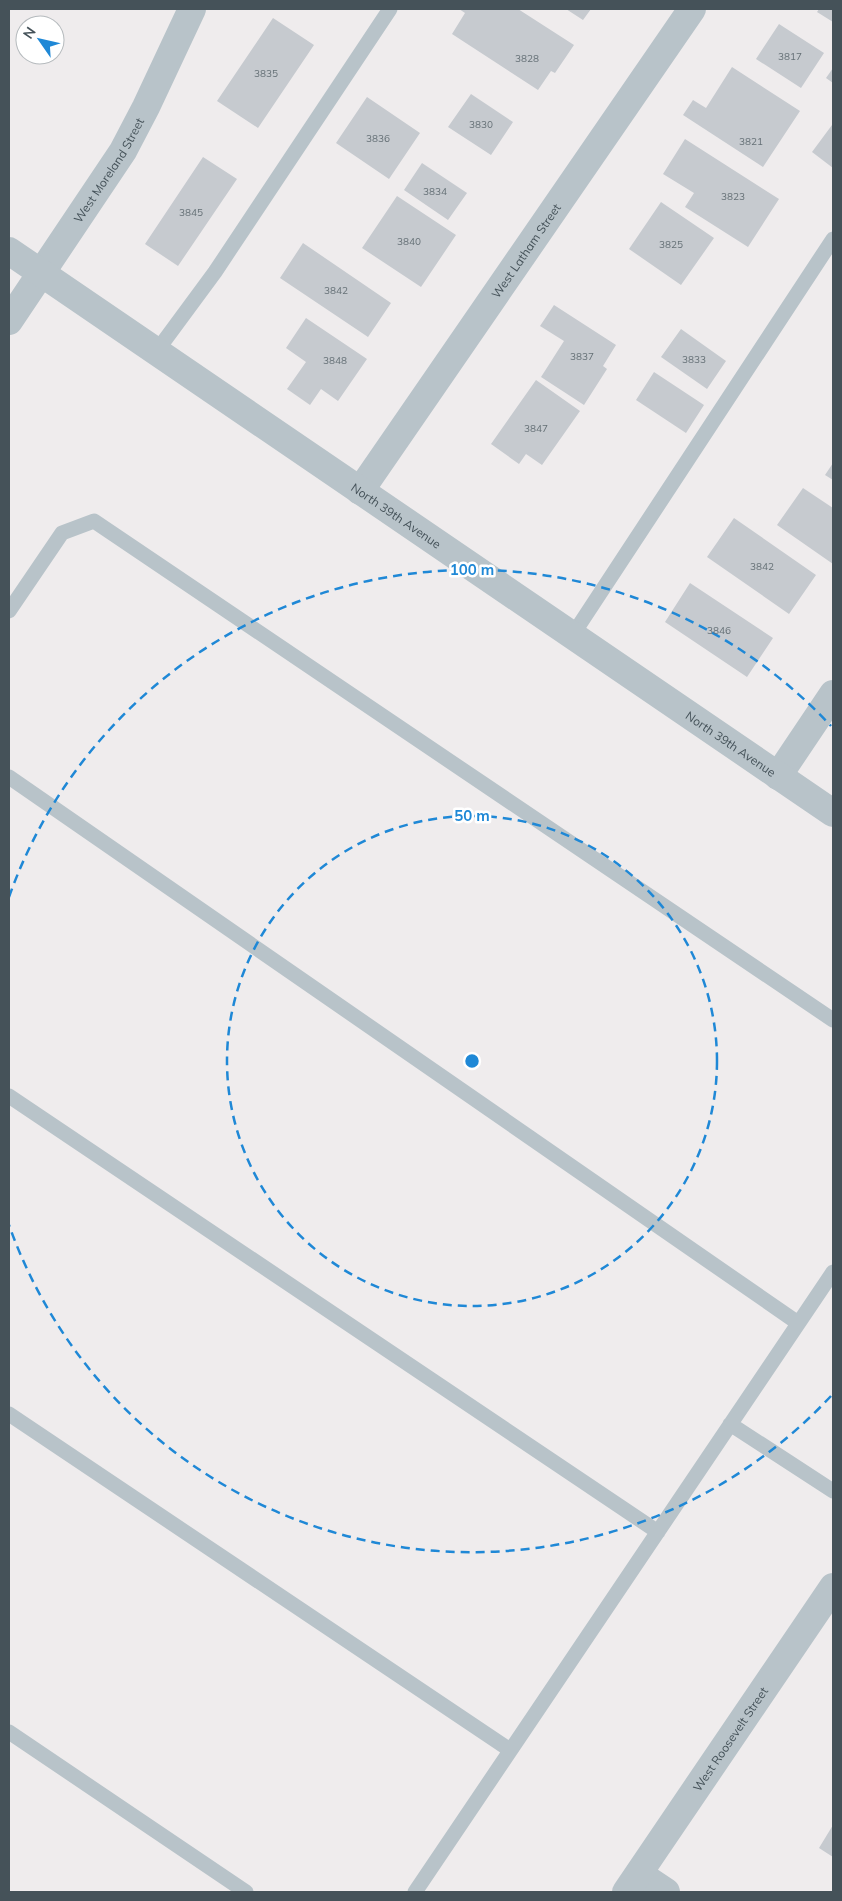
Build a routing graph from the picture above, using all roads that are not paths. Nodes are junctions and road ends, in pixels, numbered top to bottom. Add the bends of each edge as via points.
1 (192, 9) edge
2 (390, 9) edge
3 (692, 9) edge
4 (833, 239) edge
5 (9, 251) edge
6 (41, 273) junction
7 (9, 321) edge
8 (156, 352) junction
9 (360, 491) junction
10 (9, 611) edge
11 (572, 636) junction
12 (833, 694) edge
13 (778, 776) junction
14 (9, 777) edge
15 (833, 813) edge
16 (833, 1020) edge
17 (9, 1096) edge
18 (833, 1272) edge
19 (798, 1323) junction
20 (9, 1414) edge
21 (730, 1424) junction
22 (833, 1491) edge
23 (658, 1532) junction
24 (833, 1587) edge
25 (9, 1732) edge
26 (510, 1750) junction
27 (632, 1883) edge
28 (246, 1892) edge
29 (415, 1892) edge
30 (666, 1892) edge

1 - 6 street, West Moreland Street via 123,151
2 - 8 lane via 215,272
3 - 9 street, West Latham Street
4 - 11 lane
5 - 6 street, North 39th Avenue
6 - 7 street, West Moreland Street
6 - 8 street, North 39th Avenue
8 - 9 street, North 39th Avenue
9 - 11 street, North 39th Avenue
10 - 16 lane via 62,534 94,521
11 - 13 street, North 39th Avenue
12 - 13 street
13 - 15 street, North 39th Avenue
14 - 19 lane
17 - 23 lane
18 - 19 lane
19 - 21 lane
20 - 26 lane
21 - 22 lane
21 - 23 lane
23 - 26 lane
24 - 27 street, West Roosevelt Street
25 - 28 lane
26 - 29 lane
27 - 30 street

